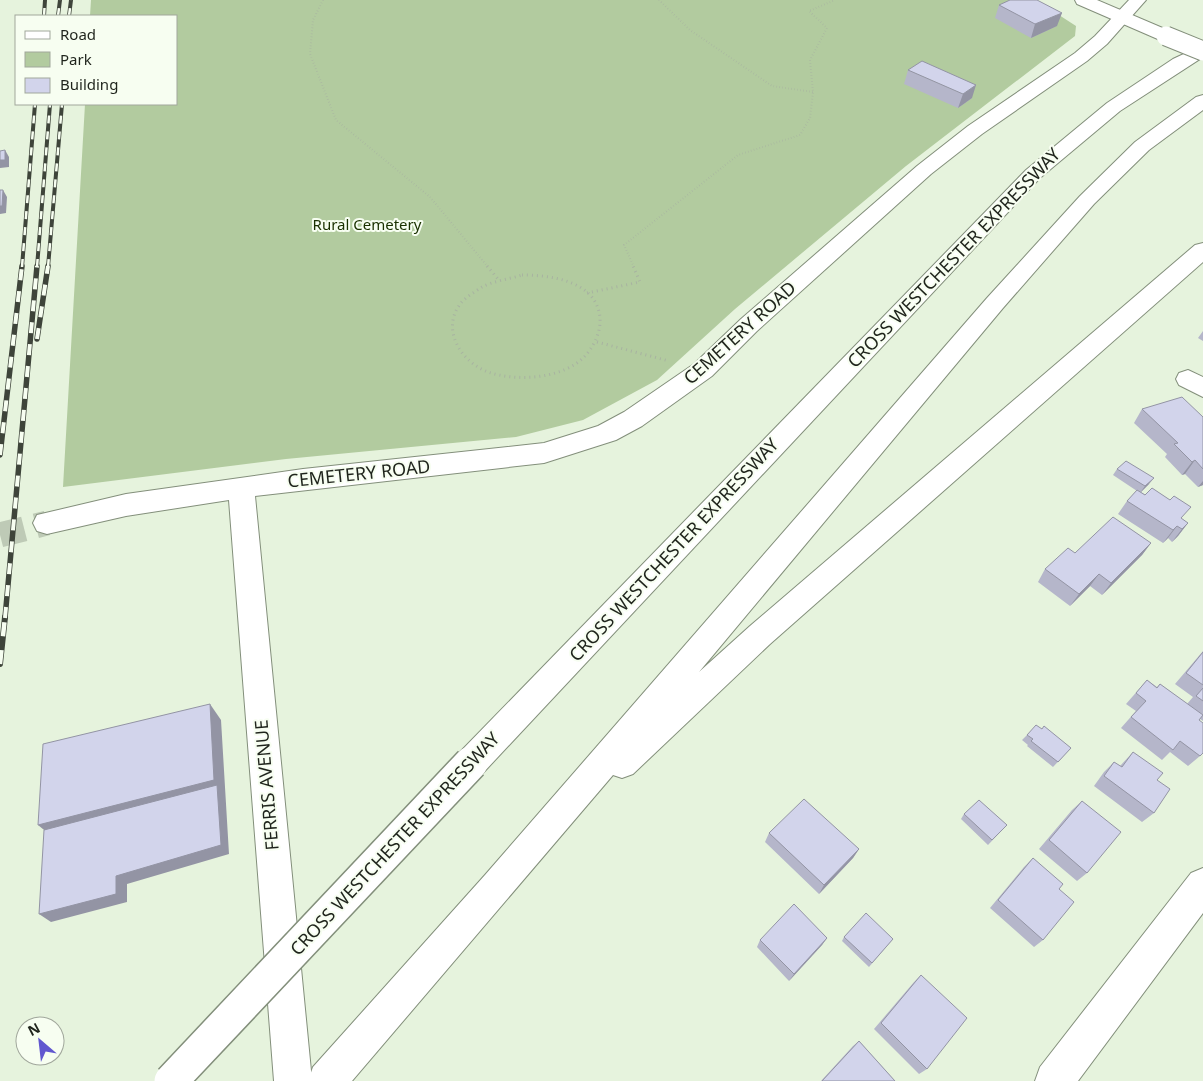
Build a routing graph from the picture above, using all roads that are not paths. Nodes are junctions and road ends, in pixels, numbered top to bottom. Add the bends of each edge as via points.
1 (1083, 0) edge
2 (1138, 0) edge
3 (1121, 17) junction
4 (1203, 51) edge
5 (1203, 101) edge
6 (1203, 250) edge
7 (241, 490) junction
8 (47, 523) tunnel mouth
9 (531, 847) junction
10 (1203, 885) edge
11 (171, 1081) edge
12 (293, 1081) edge
13 (328, 1081) edge
14 (1054, 1081) edge

1 - 3 main road
2 - 3 main road, CEMETERY ROAD
3 - 4 main road, bridge
3 - 7 main road, CEMETERY ROAD via 1081,57 975,130 924,170 703,370 633,420 607,433 544,453 303,479
4 - 11 main road, CROSS WESTCHESTER EXPRESSWAY, bridge via 1111,108 1032,174
5 - 9 main road via 1142,146 1087,200 995,303
6 - 9 main road via 760,635
7 - 8 main road, CEMETERY ROAD via 126,505
7 - 12 main road, FERRIS AVENUE
9 - 13 main road
10 - 14 main road

